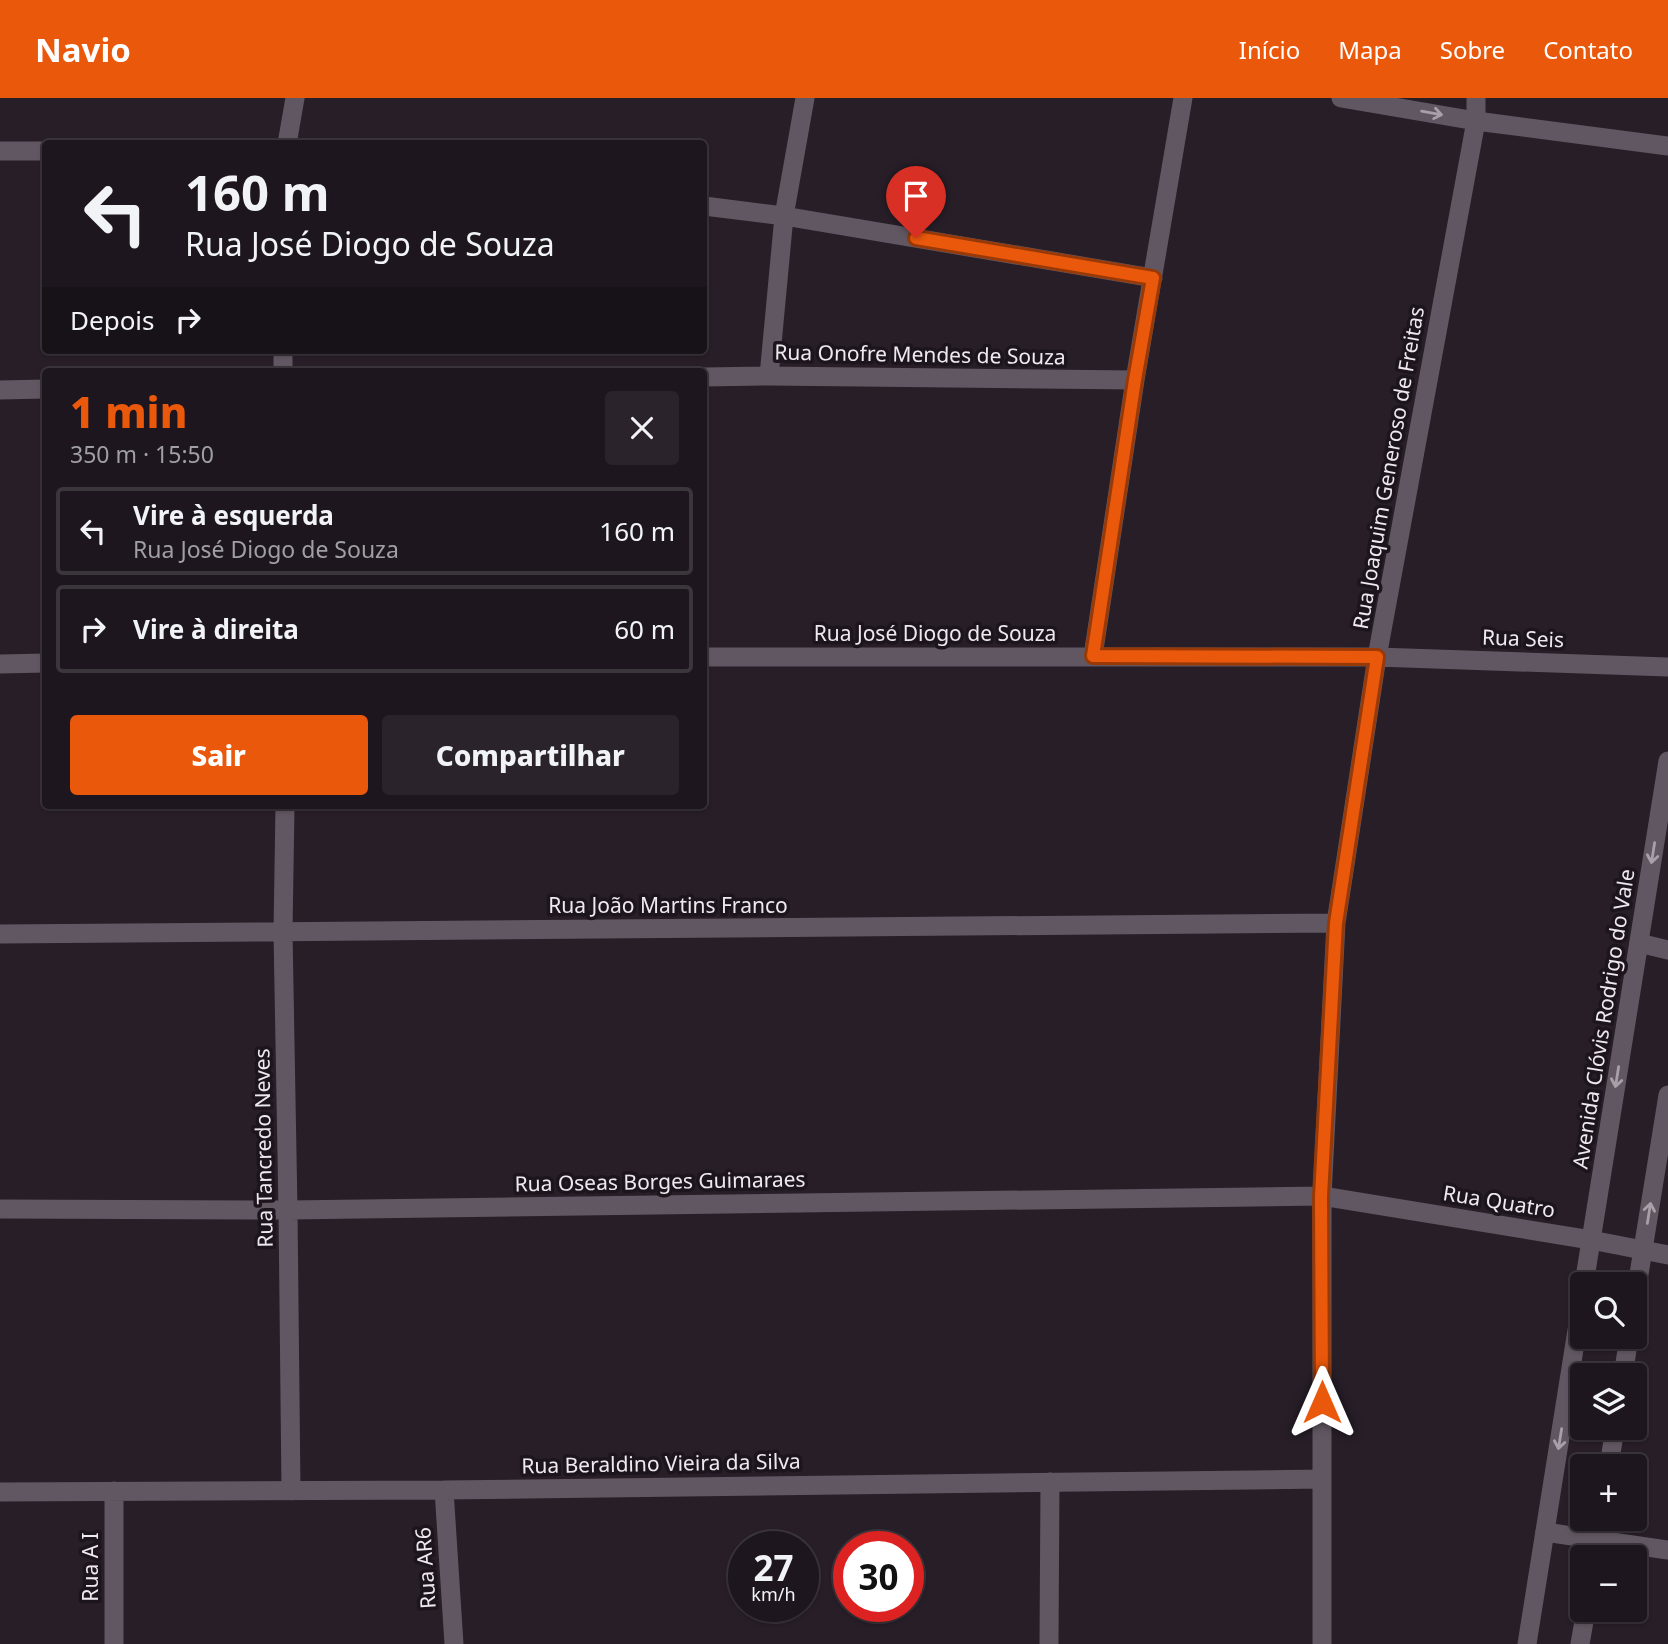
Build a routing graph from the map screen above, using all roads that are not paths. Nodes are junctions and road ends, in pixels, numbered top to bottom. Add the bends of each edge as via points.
1 (295, 98) edge
2 (805, 98) edge
3 (1183, 98) edge
4 (1340, 98) edge
5 (1476, 98) edge
6 (1476, 121) junction
7 (288, 140) edge
8 (1668, 146) edge
9 (0, 151) edge
10 (42, 151) edge
11 (707, 206) edge
12 (784, 216) junction
13 (1153, 278) junction
14 (769, 376) junction
15 (707, 377) edge
16 (1135, 380) junction
17 (42, 389) edge
18 (0, 390) edge
19 (1093, 656) junction
20 (707, 657) edge
21 (1377, 657) junction
22 (42, 663) edge
23 (0, 664) edge
24 (1668, 667) edge
25 (1668, 761) edge
26 (285, 809) edge
27 (1336, 923) junction
28 (284, 932) junction
29 (0, 934) edge
30 (1639, 943) junction
31 (1668, 950) edge
32 (1668, 1095) edge
33 (1321, 1196) junction
34 (0, 1209) edge
35 (288, 1210) junction
36 (1591, 1240) junction
37 (1643, 1251) junction
38 (1668, 1255) edge
39 (1586, 1272) edge
40 (1640, 1272) edge
41 (1574, 1349) edge
42 (1322, 1479) junction
43 (1050, 1482) junction
44 (444, 1490) junction
45 (114, 1491) junction
46 (291, 1491) junction
47 (0, 1492) edge
48 (1545, 1532) junction
49 (1583, 1545) edge
50 (1647, 1550) edge
51 (1668, 1550) edge
52 (1584, 1622) edge
53 (114, 1644) edge
54 (454, 1644) edge
55 (1049, 1644) edge
56 (1322, 1644) edge
57 (1527, 1644) edge
58 (1580, 1644) edge

1 - 7 street
2 - 12 street
3 - 13 street
4 -> 6 street
5 - 6 street, Rua Joaquim Generoso de Freitas
6 - 8 street
6 - 21 street, Rua Joaquim Generoso de Freitas
9 - 10 street
11 - 12 street
12 - 13 street
12 - 14 street
13 - 16 street
14 - 15 street, Rua Onofre Mendes de Souza
14 - 16 street, Rua Onofre Mendes de Souza
16 - 19 street
17 - 18 street
19 - 20 street, Rua José Diogo de Souza
19 - 21 street, Rua José Diogo de Souza
21 - 24 street, Rua Seis
21 - 27 street, Rua Joaquim Generoso de Freitas
22 - 23 street
25 -> 30 street, Avenida Clóvis Rodrigo do Vale
26 - 28 street, Rua Tancredo Neves
27 - 28 street, Rua João Martins Franco
27 - 33 street, Rua Joaquim Generoso de Freitas
28 - 29 street, Rua João Martins Franco
28 - 35 street, Rua Tancredo Neves
30 - 31 street
30 -> 36 street, Avenida Clóvis Rodrigo do Vale
37 -> 32 street
33 - 35 street, Rua Oseas Borges Guimaraes
33 - 36 street, Rua Quatro
33 - 42 street, Rua Joaquim Generoso de Freitas
34 - 35 street, Rua Oseas Borges Guimaraes
35 - 46 street, Rua Tancredo Neves
36 - 37 street, Rua Quatro
36 - 39 street, Avenida Clóvis Rodrigo do Vale
37 - 38 street, Rua Quatro
37 - 40 street
41 -> 48 street
42 - 43 street, Rua Beraldino Vieira da Silva
42 - 56 street, Rua Joaquim Generoso de Freitas
43 - 44 street, Rua Beraldino Vieira da Silva
43 - 55 street
44 - 46 street, Rua Beraldino Vieira da Silva
44 - 54 street, Rua AR6
45 - 46 street, Rua Beraldino Vieira da Silva
45 - 47 street, Rua Beraldino Vieira da Silva
45 - 53 street, Rua A I
48 - 49 street
48 - 57 street
50 - 51 street
52 - 58 street

